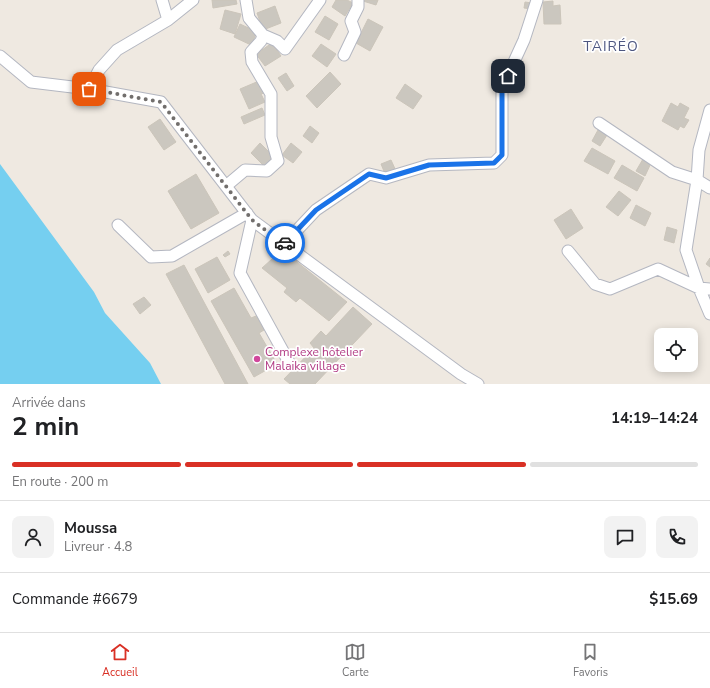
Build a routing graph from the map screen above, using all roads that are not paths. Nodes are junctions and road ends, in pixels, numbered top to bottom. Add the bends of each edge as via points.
1 (162, 0) edge
2 (193, 0) edge
3 (246, 0) edge
4 (320, 0) edge
5 (358, 0) edge
6 (537, 0) edge
7 (168, 20) junction
8 (263, 35) junction
9 (344, 55) dead end
10 (0, 56) edge
11 (89, 89) junction
12 (710, 110) edge
13 (599, 123) dead end
14 (697, 180) junction
15 (226, 186) junction
16 (710, 188) edge
17 (249, 216) junction
18 (118, 226) dead end
19 (284, 244) junction
20 (568, 251) dead end
21 (704, 288) edge
22 (710, 314) edge
23 (290, 364) dead end
24 (478, 384) edge

1 - 7 street
2 - 7 street
3 - 8 street via 250,18
4 - 8 street via 285,48
5 - 9 street via 358,7 351,21 355,32
6 - 19 street via 524,40 502,88 502,155 494,163 429,165 386,178 369,174 316,210
7 - 11 street via 117,50 99,70
8 - 15 street via 251,52 252,62 271,94 271,137 278,161 267,171 245,170
10 - 11 street via 31,82
11 - 15 street via 161,102
12 - 14 street via 699,150
13 - 14 street via 672,172
14 - 16 street
14 - 21 street via 686,250
15 - 17 street
17 - 18 street via 172,256 151,257
17 - 19 street
17 - 23 street via 240,273
19 - 24 street
20 - 21 street via 595,284 610,289 658,269
21 - 22 street

